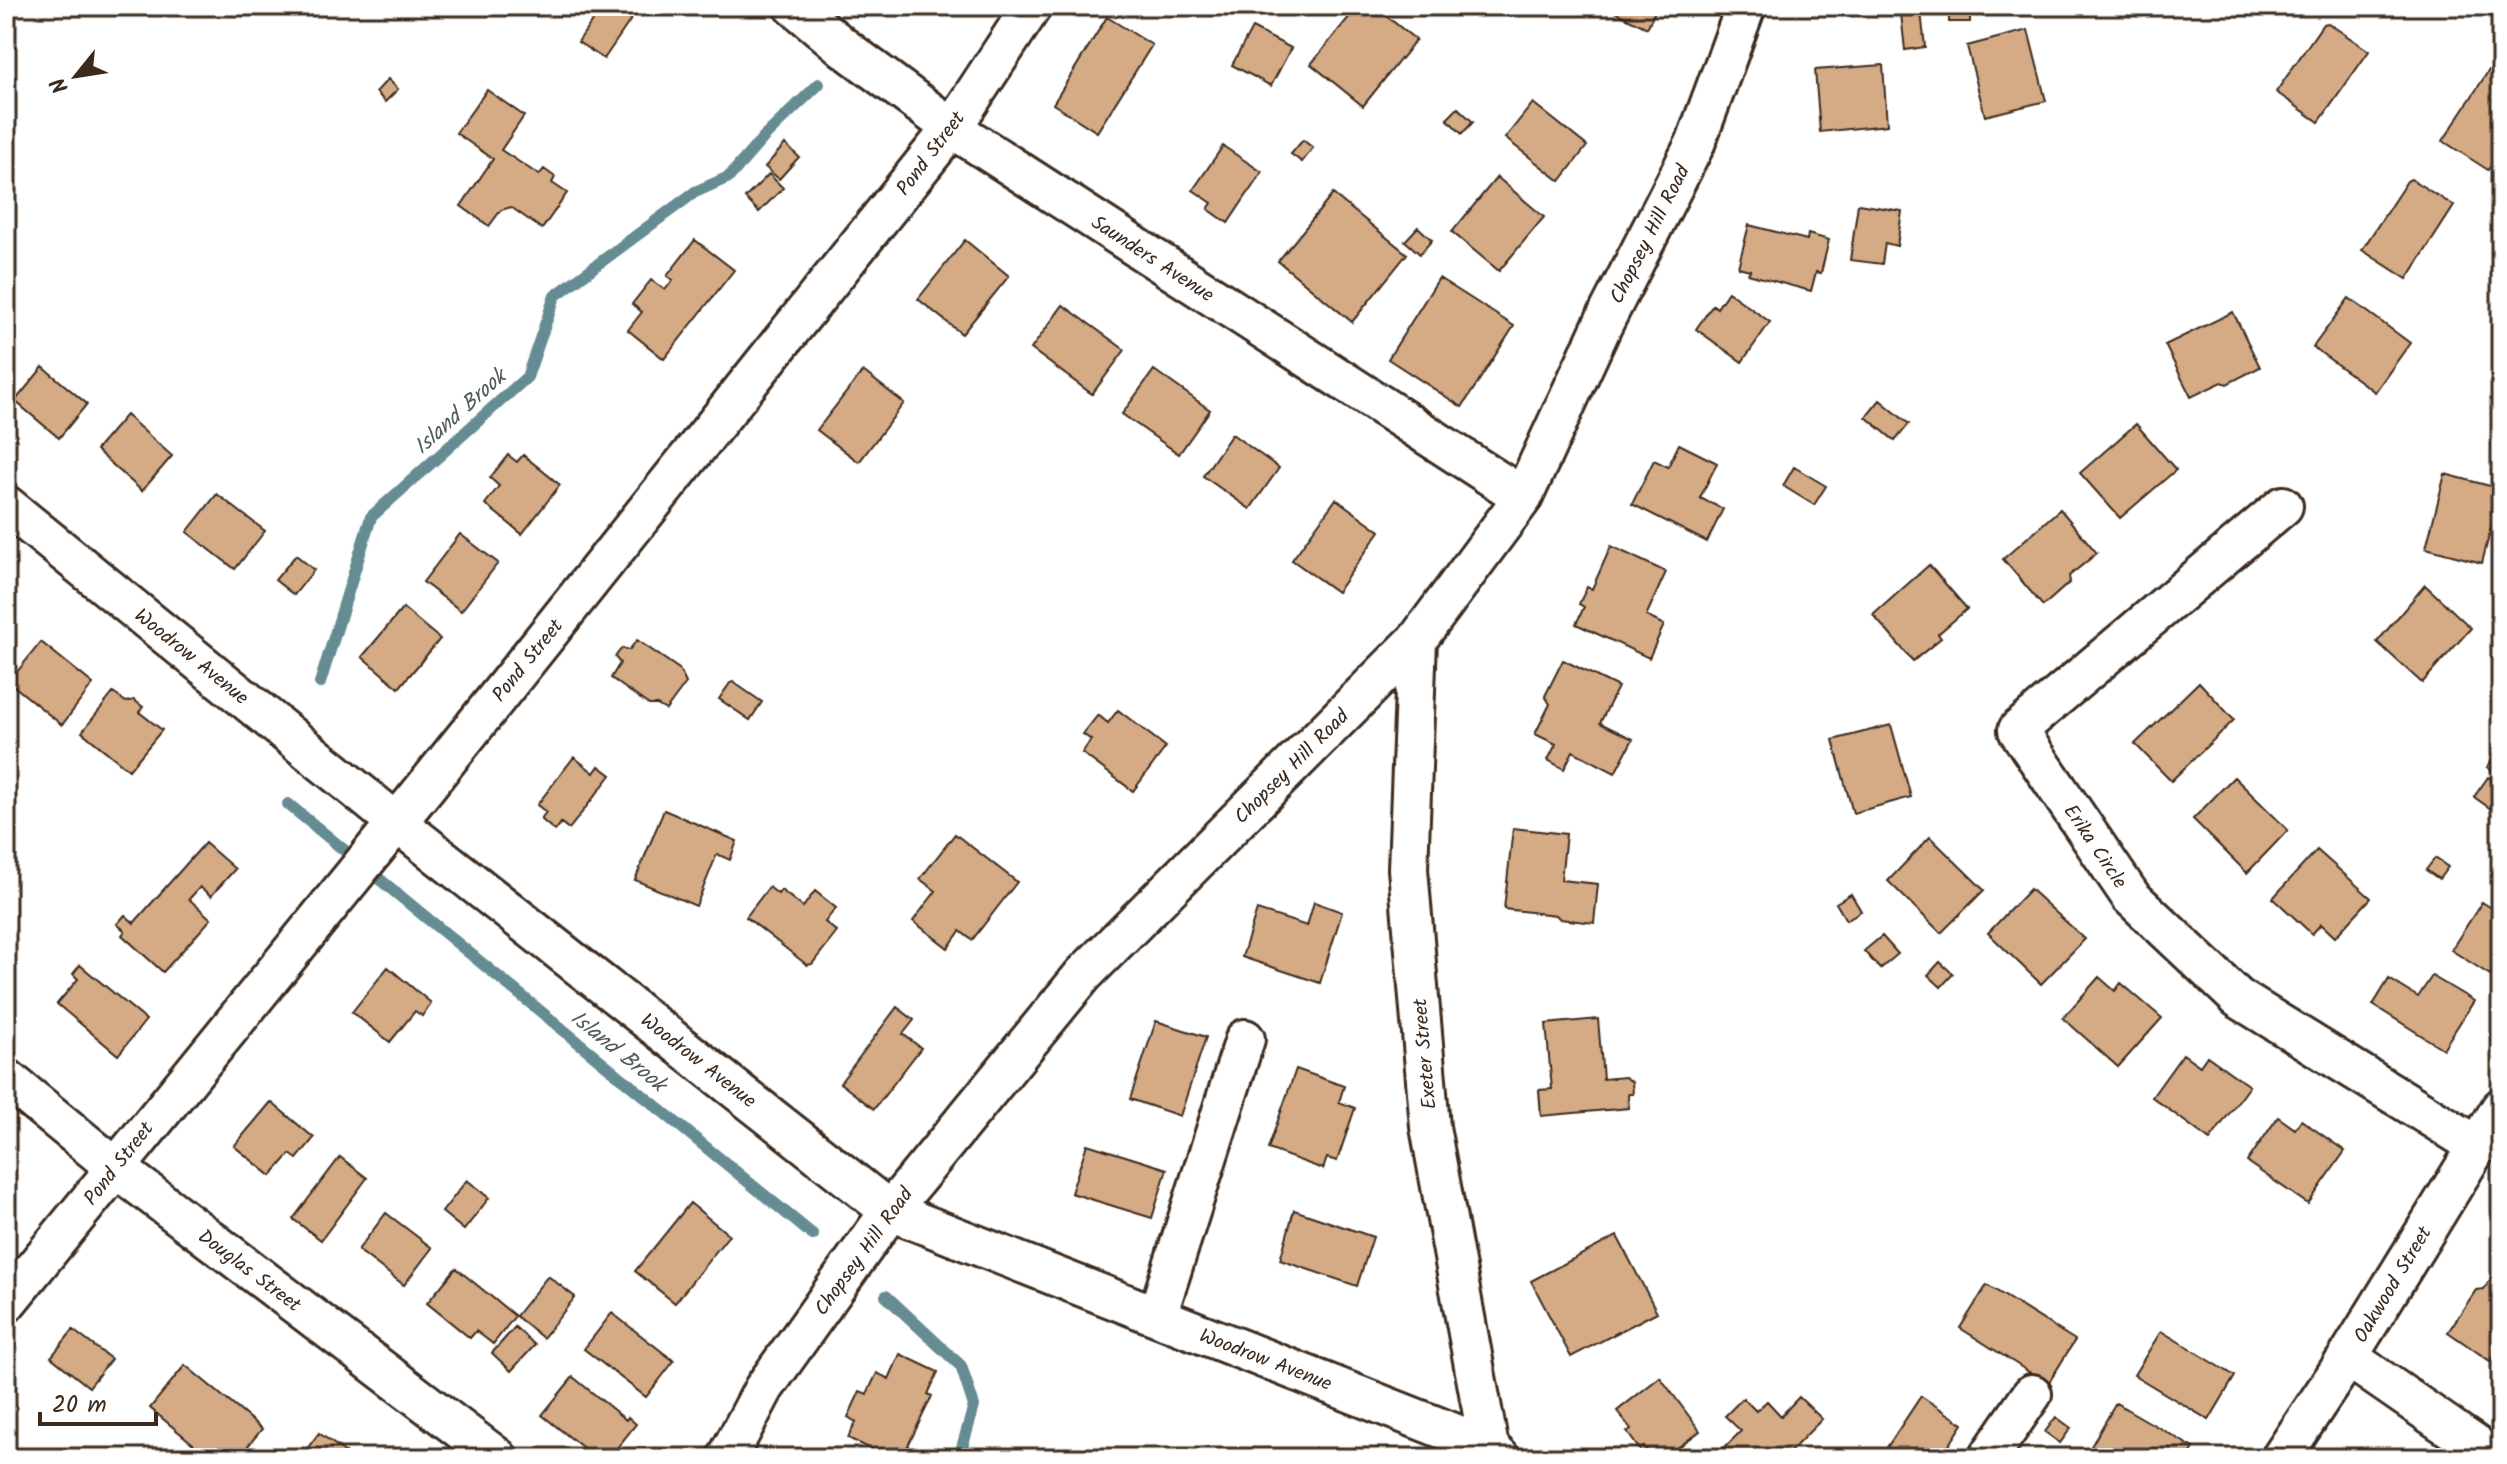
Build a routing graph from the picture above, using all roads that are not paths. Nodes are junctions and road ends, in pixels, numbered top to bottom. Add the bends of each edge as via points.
1 (794, 6) edge
2 (1032, 6) edge
3 (1746, 6) edge
4 (952, 128) junction
5 (1523, 497) junction
6 (6, 505) edge
7 (2283, 506) dead end
8 (1417, 640) junction
9 (396, 822) junction
10 (1245, 1039) dead end
11 (6, 1078) edge
12 (2501, 1108) edge
13 (2476, 1145) junction
14 (116, 1168) junction
15 (890, 1211) junction
16 (6, 1303) edge
17 (1157, 1316) junction
18 (2348, 1357) junction
19 (2032, 1394) dead end
20 (1494, 1452) edge
21 (498, 1458) edge
22 (727, 1458) edge
23 (1988, 1458) edge
24 (2281, 1458) edge
25 (2494, 1458) edge

1 - 4 street, Saunders Avenue
2 - 4 street, Pond Street
3 - 5 street, Chopsey Hill Road via 1695,144
4 - 5 street, Saunders Avenue
4 - 9 street, Pond Street
5 - 8 street, Chopsey Hill Road
6 - 9 street, Woodrow Avenue
7 - 13 street, Erika Circle via 2018,730 2131,897 2238,998
8 - 15 street, Chopsey Hill Road via 1083,975
8 - 20 street, Exeter Street via 1408,869 1429,1112
9 - 14 street, Pond Street
9 - 15 street, Woodrow Avenue
10 - 17 street
11 - 14 street, Douglas Street
12 - 13 street, Oakwood Street
13 - 18 street, Oakwood Street
14 - 16 street, Pond Street
14 - 21 street, Douglas Street
15 - 17 street, Woodrow Avenue
15 - 22 street, Chopsey Hill Road via 764,1388
17 - 20 street, Woodrow Avenue
18 - 24 street, Oakwood Street
18 - 25 street
19 - 23 street

